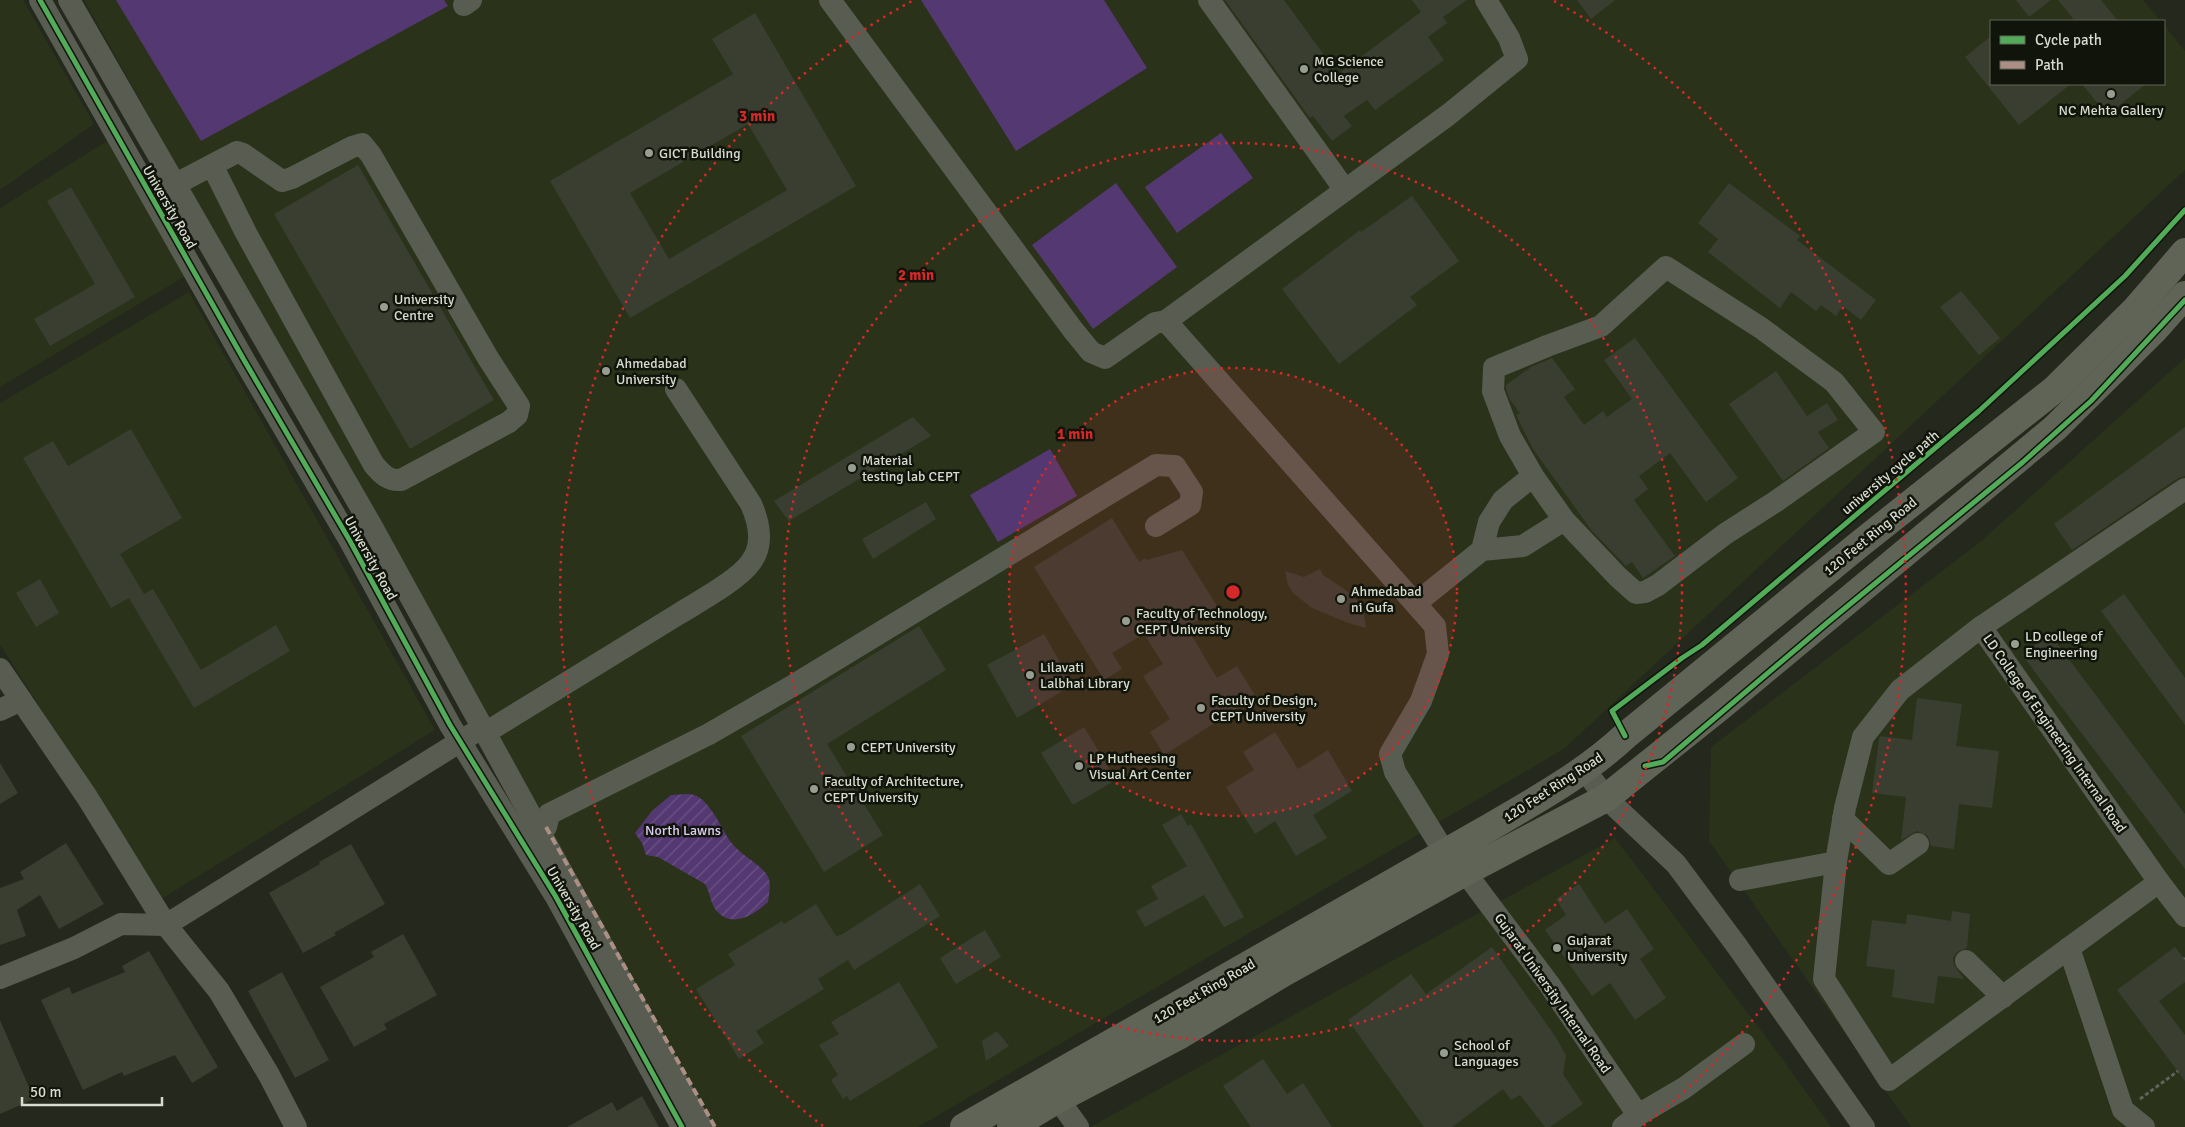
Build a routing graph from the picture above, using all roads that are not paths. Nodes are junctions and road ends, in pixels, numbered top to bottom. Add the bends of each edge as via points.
1 (40, 0) edge
2 (69, 0) edge
3 (830, 0) edge
4 (1209, 0) edge
5 (1486, 0) edge
6 (212, 165) junction
7 (174, 185) junction
8 (1345, 190) junction
9 (2185, 252) edge
10 (2185, 295) edge
11 (1166, 321) junction
12 (676, 389) dead end
13 (1533, 476) junction
14 (2185, 490) edge
15 (1564, 520) junction
16 (1156, 526) dead end
17 (1482, 550) junction
18 (1416, 603) junction
19 (1981, 627) junction
20 (0, 669) edge
21 (21, 700) junction
22 (0, 710) edge
23 (484, 730) junction
24 (460, 741) junction
25 (1584, 769) junction
26 (1606, 798) junction
27 (1843, 819) junction
28 (540, 830) junction
29 (1918, 844) dead end
30 (1446, 853) junction
31 (1836, 862) junction
32 (1465, 872) junction
33 (1740, 880) dead end
34 (2172, 889) edge
35 (2185, 916) edge
36 (166, 925) junction
37 (2070, 948) junction
38 (1966, 961) dead end
39 (0, 978) edge
40 (2003, 996) junction
41 (1744, 1044) dead end
42 (1058, 1099) junction
43 (1630, 1121) edge
44 (296, 1127) edge
45 (682, 1127) edge
46 (702, 1127) edge
47 (964, 1127) edge
48 (1011, 1127) edge
49 (1078, 1127) edge
50 (1864, 1127) edge
51 (2144, 1127) edge

1 - 24 street, University Road via 350,541
2 - 7 street, University Road
3 - 11 street via 987,217 1091,352 1105,358 1154,323
4 - 8 street
5 - 8 street via 1509,38 1517,59
6 - 6 street via 237,152 282,181 362,144 519,406 517,415 401,480 384,476 374,465 309,349
6 - 7 street
7 - 23 street, University Road via 371,525
8 - 11 street
9 - 25 main road, 120 Feet Ring Road via 2136,309 2055,389
10 - 26 main road, 120 Feet Ring Road via 2055,428
11 - 18 street
12 - 23 street via 751,504 757,518 758,540 757,552 751,563 688,607
13 - 15 street
13 - 15 street via 1510,436 1492,390 1494,368 1601,326 1666,267 1761,328 1834,382 1874,432 1645,592 1636,593 1618,578
13 - 17 street via 1503,500 1489,522
14 - 19 street, LD College of Engineering Internal Road
15 - 17 street via 1523,546
16 - 28 street via 1190,506 1192,492 1175,466 1156,465 1149,469 709,734 549,814 546,827
17 - 18 street
18 - 30 street via 1434,626 1438,654 1421,702 1390,754 1395,772
19 - 27 street via 1900,690 1863,737
19 - 34 street, LD College of Engineering Internal Road
20 - 21 street
21 - 22 street
21 - 36 street via 87,797
23 - 24 street
23 - 28 street, University Road
24 - 36 street
24 - 45 street, University Road via 556,897
25 - 26 street
25 - 30 main road, 120 Feet Ring Road
26 - 32 main road, 120 Feet Ring Road
26 - 50 street via 1676,864
27 - 29 street via 1889,864
27 - 31 street
28 - 46 street, University Road
30 - 47 main road, 120 Feet Ring Road
31 - 33 street
31 - 40 street via 1824,979 1889,1080
32 - 42 main road, 120 Feet Ring Road via 1283,973 1180,1035
32 - 43 street, Gujarat University Internal Road via 1549,984
34 - 35 street, LD College of Engineering Internal Road
34 - 37 street
36 - 39 street via 120,924 74,948
36 - 44 street via 219,991 269,1074
37 - 40 street
37 - 51 street via 2123,1111
38 - 40 street
41 - 43 street, Gujarat University Internal Road via 1684,1088
42 - 48 main road, 120 Feet Ring Road
42 - 49 street

